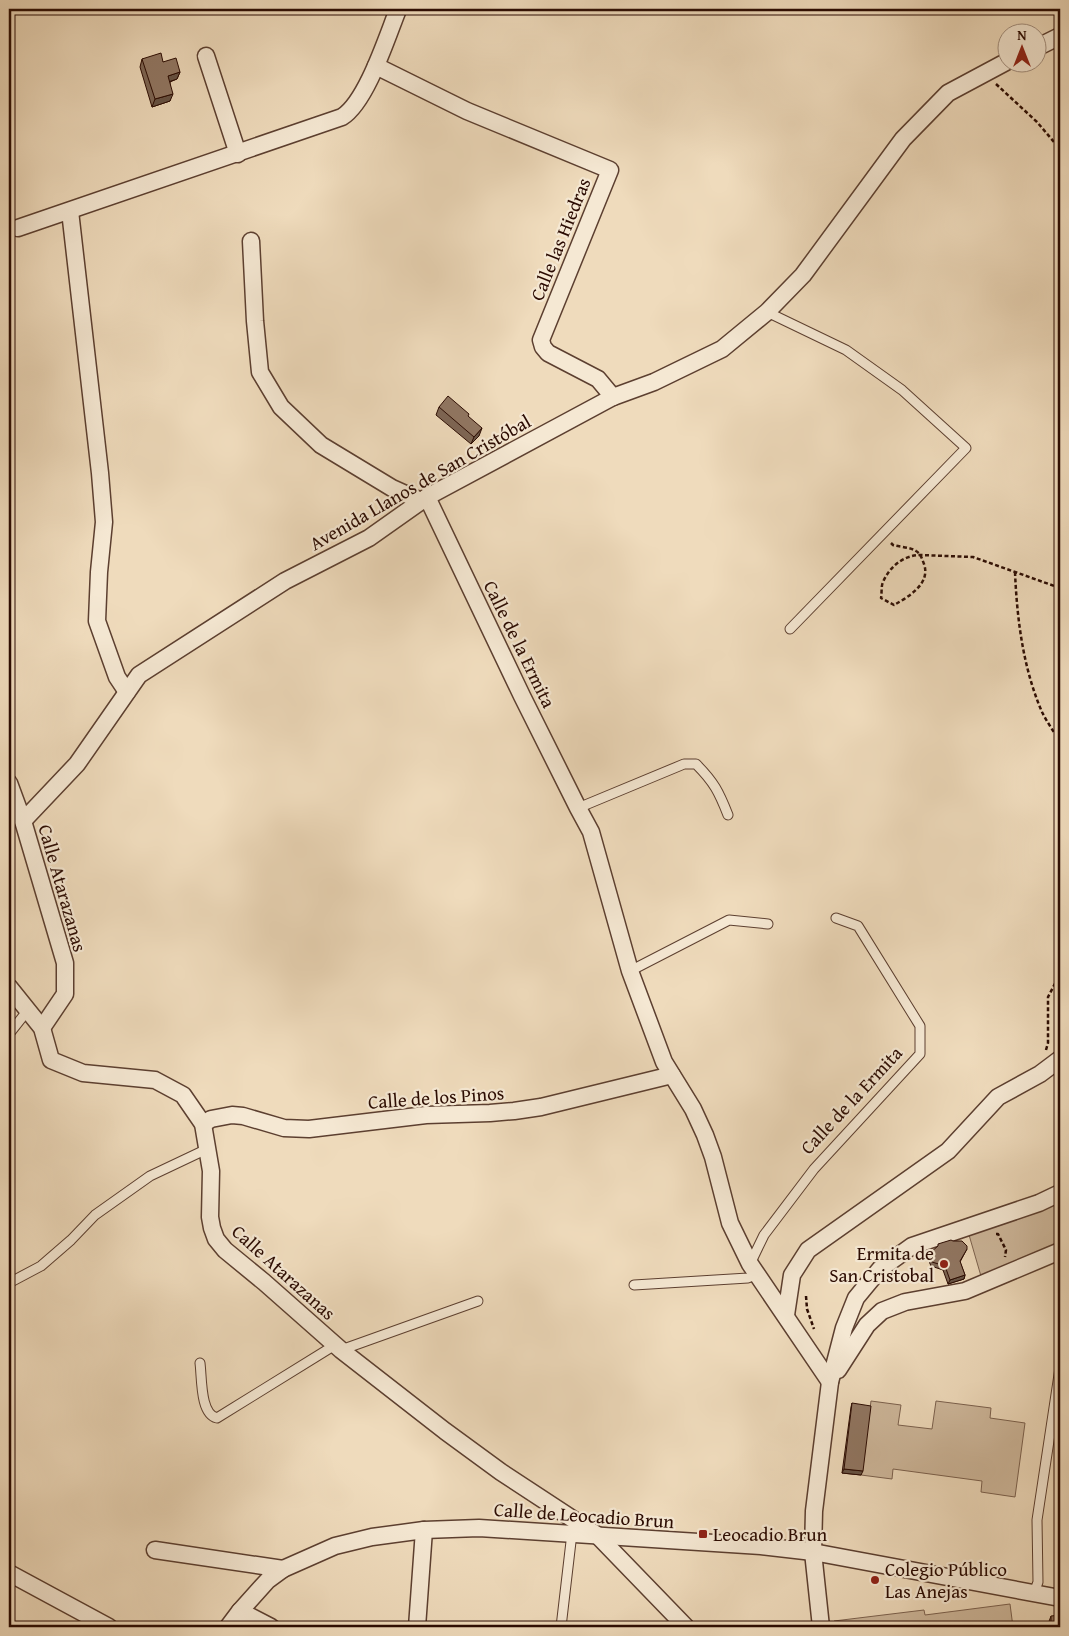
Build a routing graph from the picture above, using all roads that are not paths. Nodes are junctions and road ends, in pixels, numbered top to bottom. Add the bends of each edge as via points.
1 (397, 12) dead end
2 (1060, 36) edge
3 (1046, 43) edge
4 (206, 56) dead end
5 (376, 66) junction
6 (996, 67) edge
7 (238, 154) junction
8 (70, 211) junction
9 (18, 228) dead end
10 (251, 241) dead end
11 (767, 312) junction
12 (613, 396) junction
13 (424, 499) junction
14 (790, 629) dead end
15 (127, 692) junction
16 (9, 783) edge
17 (578, 808) junction
18 (728, 815) dead end
19 (23, 821) junction
20 (836, 918) dead end
21 (768, 924) dead end
22 (630, 972) junction
23 (9, 988) edge
24 (28, 1010) junction
25 (42, 1028) junction
26 (9, 1034) edge
27 (1060, 1060) edge
28 (672, 1075) junction
29 (203, 1124) junction
30 (207, 1149) junction
31 (1060, 1193) edge
32 (1060, 1251) edge
33 (754, 1269) junction
34 (9, 1282) edge
35 (634, 1284) dead end
36 (478, 1301) dead end
37 (786, 1315) junction
38 (338, 1347) junction
39 (200, 1363) dead end
40 (1060, 1368) edge
41 (830, 1382) junction
42 (424, 1530) junction
43 (572, 1533) junction
44 (597, 1535) junction
45 (155, 1550) dead end
46 (813, 1552) junction
47 (283, 1569) junction
48 (9, 1573) edge
49 (1034, 1593) junction
50 (1060, 1598) edge
51 (240, 1611) junction
52 (109, 1627) edge
53 (228, 1627) edge
54 (271, 1627) edge
55 (417, 1627) edge
56 (560, 1627) edge
57 (686, 1627) edge
58 (822, 1627) edge

1 - 5 street
2 - 3 street
4 - 7 street
5 - 7 street via 348,114
5 - 12 street, Calle las Hiedras via 467,111 610,170 541,340 548,353 598,379
6 - 11 street, Avenida Llanos de San Cristóbal via 948,93 904,139 803,275
7 - 8 street
8 - 9 street
8 - 15 street via 104,522 97,620 117,677
10 - 13 street via 260,372 281,407 321,445 392,488
11 - 12 street, Avenida Llanos de San Cristóbal via 722,349 654,382
11 - 14 lane via 846,350 902,390 966,448
12 - 13 street, Avenida Llanos de San Cristóbal
13 - 15 street, Avenida Llanos de San Cristóbal via 369,538 285,581 139,675
13 - 17 street, Calle de la Ermita
15 - 19 street, Avenida Llanos de San Cristóbal via 77,764
16 - 19 street, Calle Atarazanas
17 - 18 lane via 684,764 696,764 720,792
17 - 22 street, Calle de la Ermita via 591,832
19 - 25 street, Calle Atarazanas via 65,962 65,994
20 - 33 lane, Calle de la Ermita via 858,926 920,1026 920,1054 814,1169 764,1235
21 - 22 lane via 729,920
22 - 28 street, Calle de la Ermita via 659,1051
23 - 24 street
24 - 25 street
24 - 26 lane
25 - 29 street, Calle Atarazanas via 51,1060 82,1073 155,1080 183,1095
27 - 37 street via 998,1098 948,1151 808,1250 792,1275
28 - 29 street, Calle de los Pinos via 514,1111 426,1115 309,1129 284,1128 232,1115
28 - 33 street, Calle de la Ermita via 705,1135 730,1224
29 - 30 street, Calle Atarazanas
30 - 34 lane via 150,1176 95,1215 42,1266
30 - 38 street, Calle Atarazanas via 211,1179 210,1218 216,1239
31 - 41 street via 912,1246 880,1269 850,1310
32 - 41 street via 965,1291 905,1302 882,1311 867,1325
33 - 35 lane via 748,1278
33 - 37 street, Calle de la Ermita
36 - 38 lane, Calle Atarazanas
37 - 41 street, Calle de la Ermita
38 - 39 lane, Calle Atarazanas via 217,1418 204,1404
38 - 44 street, Calle Atarazanas via 445,1432
40 - 49 lane via 1037,1520 1038,1582
41 - 46 street via 814,1511
42 - 43 street, Calle de Leocadio Brun via 480,1528
42 - 47 street, Calle de Leocadio Brun via 335,1546
42 - 55 street
43 - 44 street, Calle de Leocadio Brun
43 - 56 lane
44 - 46 street, Calle de Leocadio Brun
44 - 57 street, Calle Atarazanas
45 - 47 street
46 - 49 street, Calle de Leocadio Brun
46 - 58 street
47 - 51 street, Calle de Leocadio Brun via 268,1580
48 - 52 street
49 - 50 street, Calle de Leocadio Brun
51 - 53 street, Calle de Leocadio Brun
51 - 54 street

